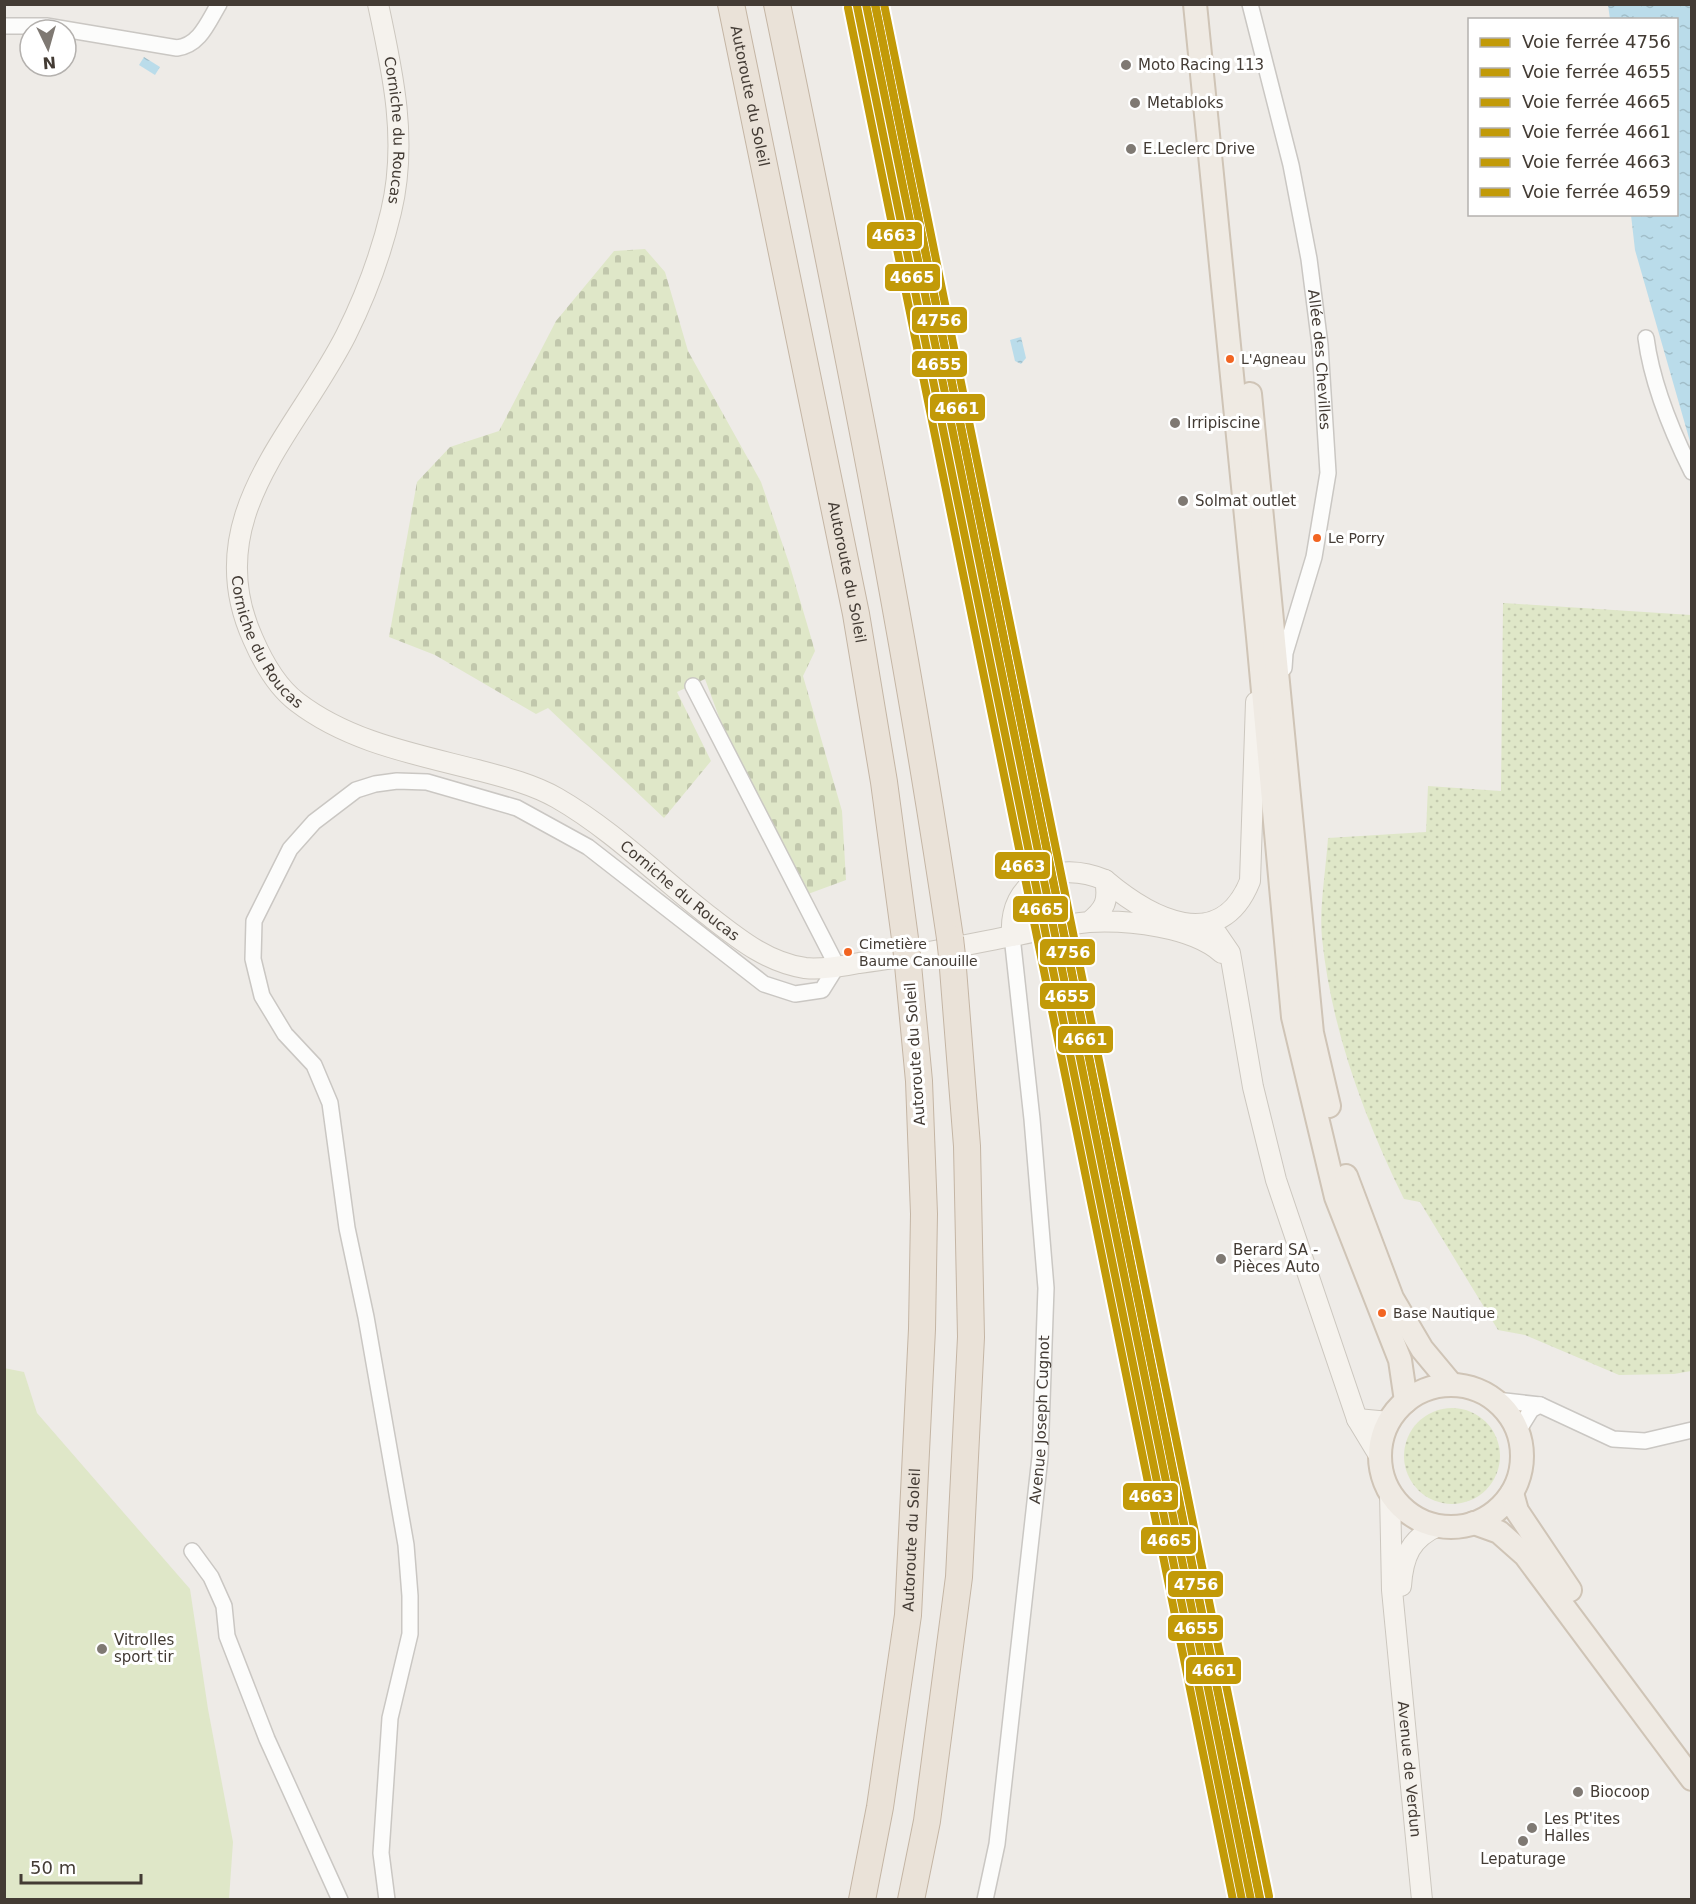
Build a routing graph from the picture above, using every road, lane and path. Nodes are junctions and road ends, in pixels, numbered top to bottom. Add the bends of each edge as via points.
1 (219, 4) edge
2 (378, 4) edge
3 (731, 4) edge
4 (777, 4) edge
5 (1195, 4) edge
6 (1210, 4) edge
7 (1250, 4) edge
8 (4, 26) edge
9 (1646, 338) dead end
10 (1692, 472) edge
11 (1258, 637) junction
12 (693, 686) dead end
13 (1282, 716) junction
14 (1105, 880) junction
15 (1089, 922) junction
16 (1204, 925) junction
17 (1012, 936) junction
18 (837, 966) junction
19 (1233, 966) junction
20 (1452, 1385) junction
21 (1496, 1400) junction
22 (1406, 1401) junction
23 (1540, 1404) junction
24 (1357, 1419) junction
25 (1389, 1422) junction
26 (1692, 1430) edge
27 (1518, 1431) junction
28 (1380, 1457) junction
29 (1390, 1492) junction
30 (1512, 1493) junction
31 (1474, 1523) junction
32 (1438, 1526) junction
33 (192, 1551) dead end
34 (1398, 1636) junction
35 (1692, 1752) edge
36 (1692, 1779) edge
37 (340, 1899) edge
38 (387, 1899) edge
39 (862, 1899) edge
40 (911, 1899) edge
41 (985, 1899) edge
42 (1422, 1899) edge

1 - 8 street via 199,37 192,44 177,48 46,26
2 - 18 main road, Corniche du Roucas via 392,69 400,137 392,209 372,274 345,337 262,470 243,520 236,571 245,622 264,664 292,699 330,726 552,795 583,813 744,944 778,961 807,968
3 - 39 highway, Autoroute du Soleil via 856,614 884,782 919,1081 922,1341 908,1615 880,1807
4 - 40 highway via 896,600 951,947 967,1146 971,1337 958,1577 927,1821
5 - 11 main road
6 - 13 main road
7 - 13 street, Allée des Chevilles via 1291,165 1309,259 1320,345 1328,473 1314,557 1285,653
9 - 10 street via 1664,406
11 - 16 main road via 1250,881 1242,901 1229,914
11 - 22 main road via 1293,1017 1336,1197 1400,1360
12 - 18 street
13 - 20 main road via 1312,1033 1351,1193 1392,1298 1422,1349
14 - 15 main road via 1107,903
14 - 16 main road via 1151,913
14 - 17 main road via 1087,873 1066,872 1030,882 1018,897 1011,917
15 - 17 main road, Corniche du Roucas
15 - 19 main road, Corniche du Roucas via 1152,926 1196,937 1212,944
16 - 19 main road via 1226,943
17 - 18 main road, Corniche du Roucas
17 - 41 street, Avenue Joseph Cugnot via 1032,1119 1045,1299 1040,1457 997,1844
18 - 38 street via 822,990 795,994 764,984 588,847 517,808 428,782 397,781 356,790 314,822 290,849 254,921 253,958 262,996 285,1034 314,1065 330,1104 347,1228 406,1545 410,1634 390,1718 381,1853
19 - 24 main road via 1253,1087 1276,1180
20 - 21 main road via 1475,1389
20 - 22 main road via 1427,1389
21 - 23 street
21 - 27 main road
22 - 25 main road
23 - 26 street via 1613,1439 1645,1441
23 - 27 street via 1531,1410
24 - 25 main road
24 - 28 main road
25 - 28 main road
27 - 30 main road via 1522,1452 1520,1474
28 - 29 main road
29 - 32 main road via 1402,1508
29 - 34 main road via 1392,1590
30 - 31 main road via 1502,1506
30 - 35 main road via 1517,1511 1558,1574
31 - 32 main road
31 - 36 main road via 1498,1532 1526,1555
32 - 34 main road via 1424,1532 1407,1553
33 - 37 street via 211,1577 224,1606 227,1635 267,1739
34 - 42 main road, Avenue de Verdun

